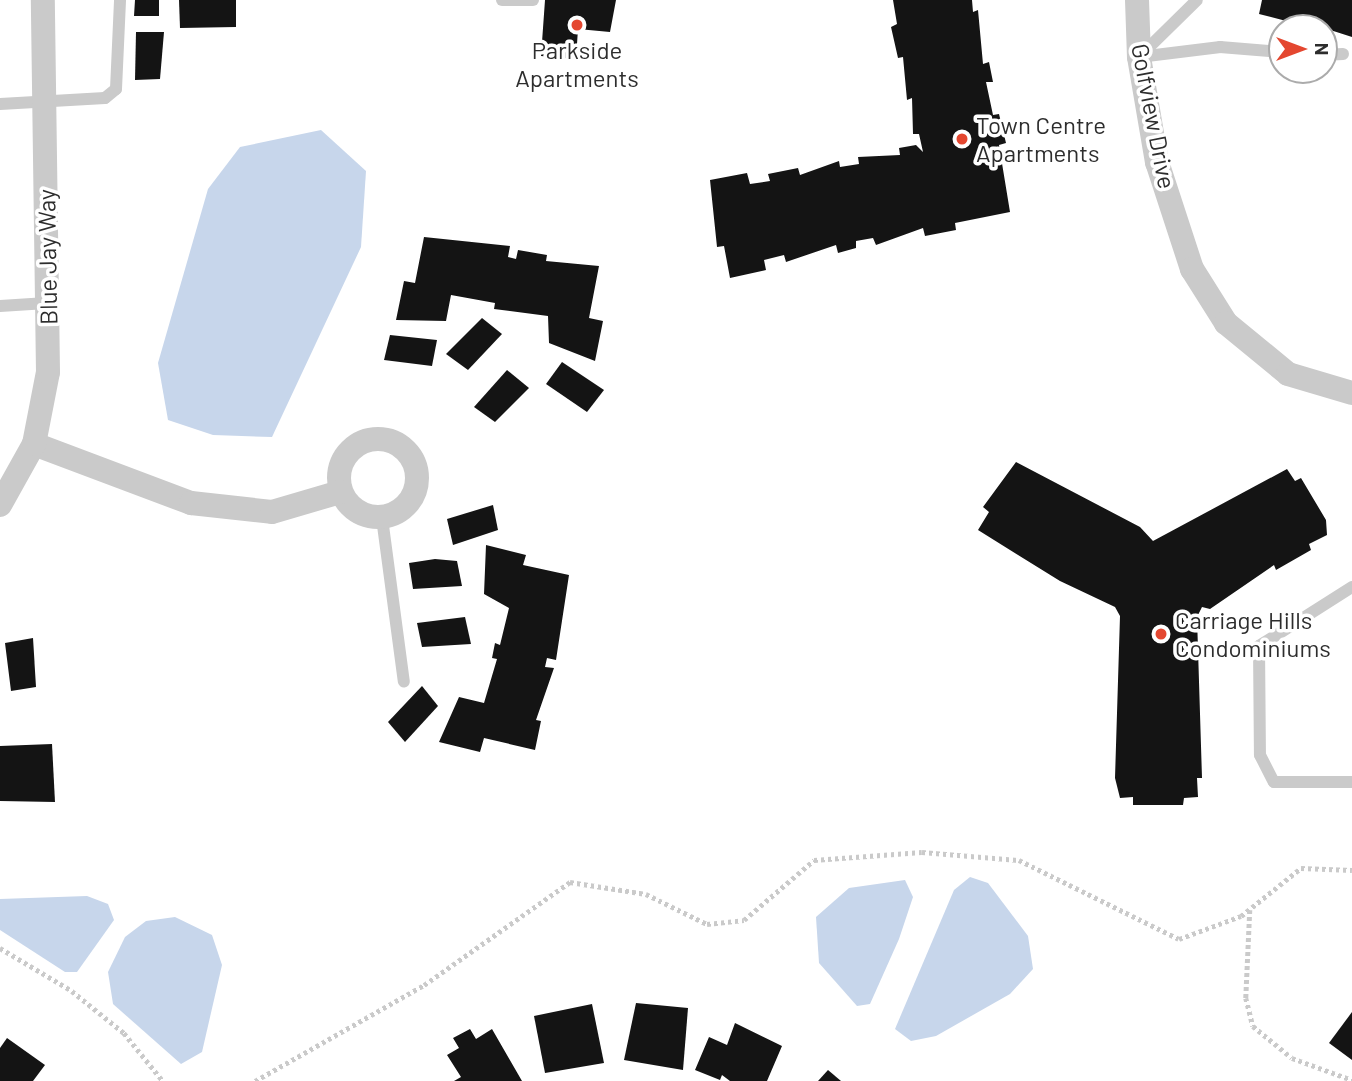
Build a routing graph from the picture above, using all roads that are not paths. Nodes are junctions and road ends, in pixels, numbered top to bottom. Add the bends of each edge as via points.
1 (43, 0) edge
2 (120, 0) edge
3 (502, 0) edge
4 (533, 0) edge
5 (1137, 0) edge
6 (1197, 0) edge
7 (1268, 51) edge
8 (1338, 54) edge
9 (1343, 54) dead end
10 (1139, 57) junction
11 (0, 104) edge
12 (44, 105) junction
13 (47, 303) junction
14 (0, 306) edge
15 (1352, 393) edge
16 (34, 444) junction
17 (340, 492) junction
18 (0, 505) edge
19 (382, 517) junction
20 (1352, 587) edge
21 (404, 682) dead end
22 (1352, 782) edge

1 - 12 street, Blue Jay Way
2 - 12 lane via 116,89 105,98
3 - 4 lane
5 - 10 street, Golfview Drive
6 - 10 lane
7 - 10 lane via 1176,48
8 - 9 lane
10 - 15 street, Golfview Drive via 1157,162 1192,269 1226,323 1288,374
11 - 12 lane
12 - 13 street, Blue Jay Way
13 - 14 lane
13 - 16 street, Blue Jay Way via 48,372
16 - 17 street via 191,503 271,512
16 - 18 street, Blue Jay Way
17 - 19 street via 356,512
17 - 19 street via 340,466 355,445 380,438 404,448 417,484 405,506
19 - 21 lane
20 - 22 lane via 1259,646 1260,755 1274,782

